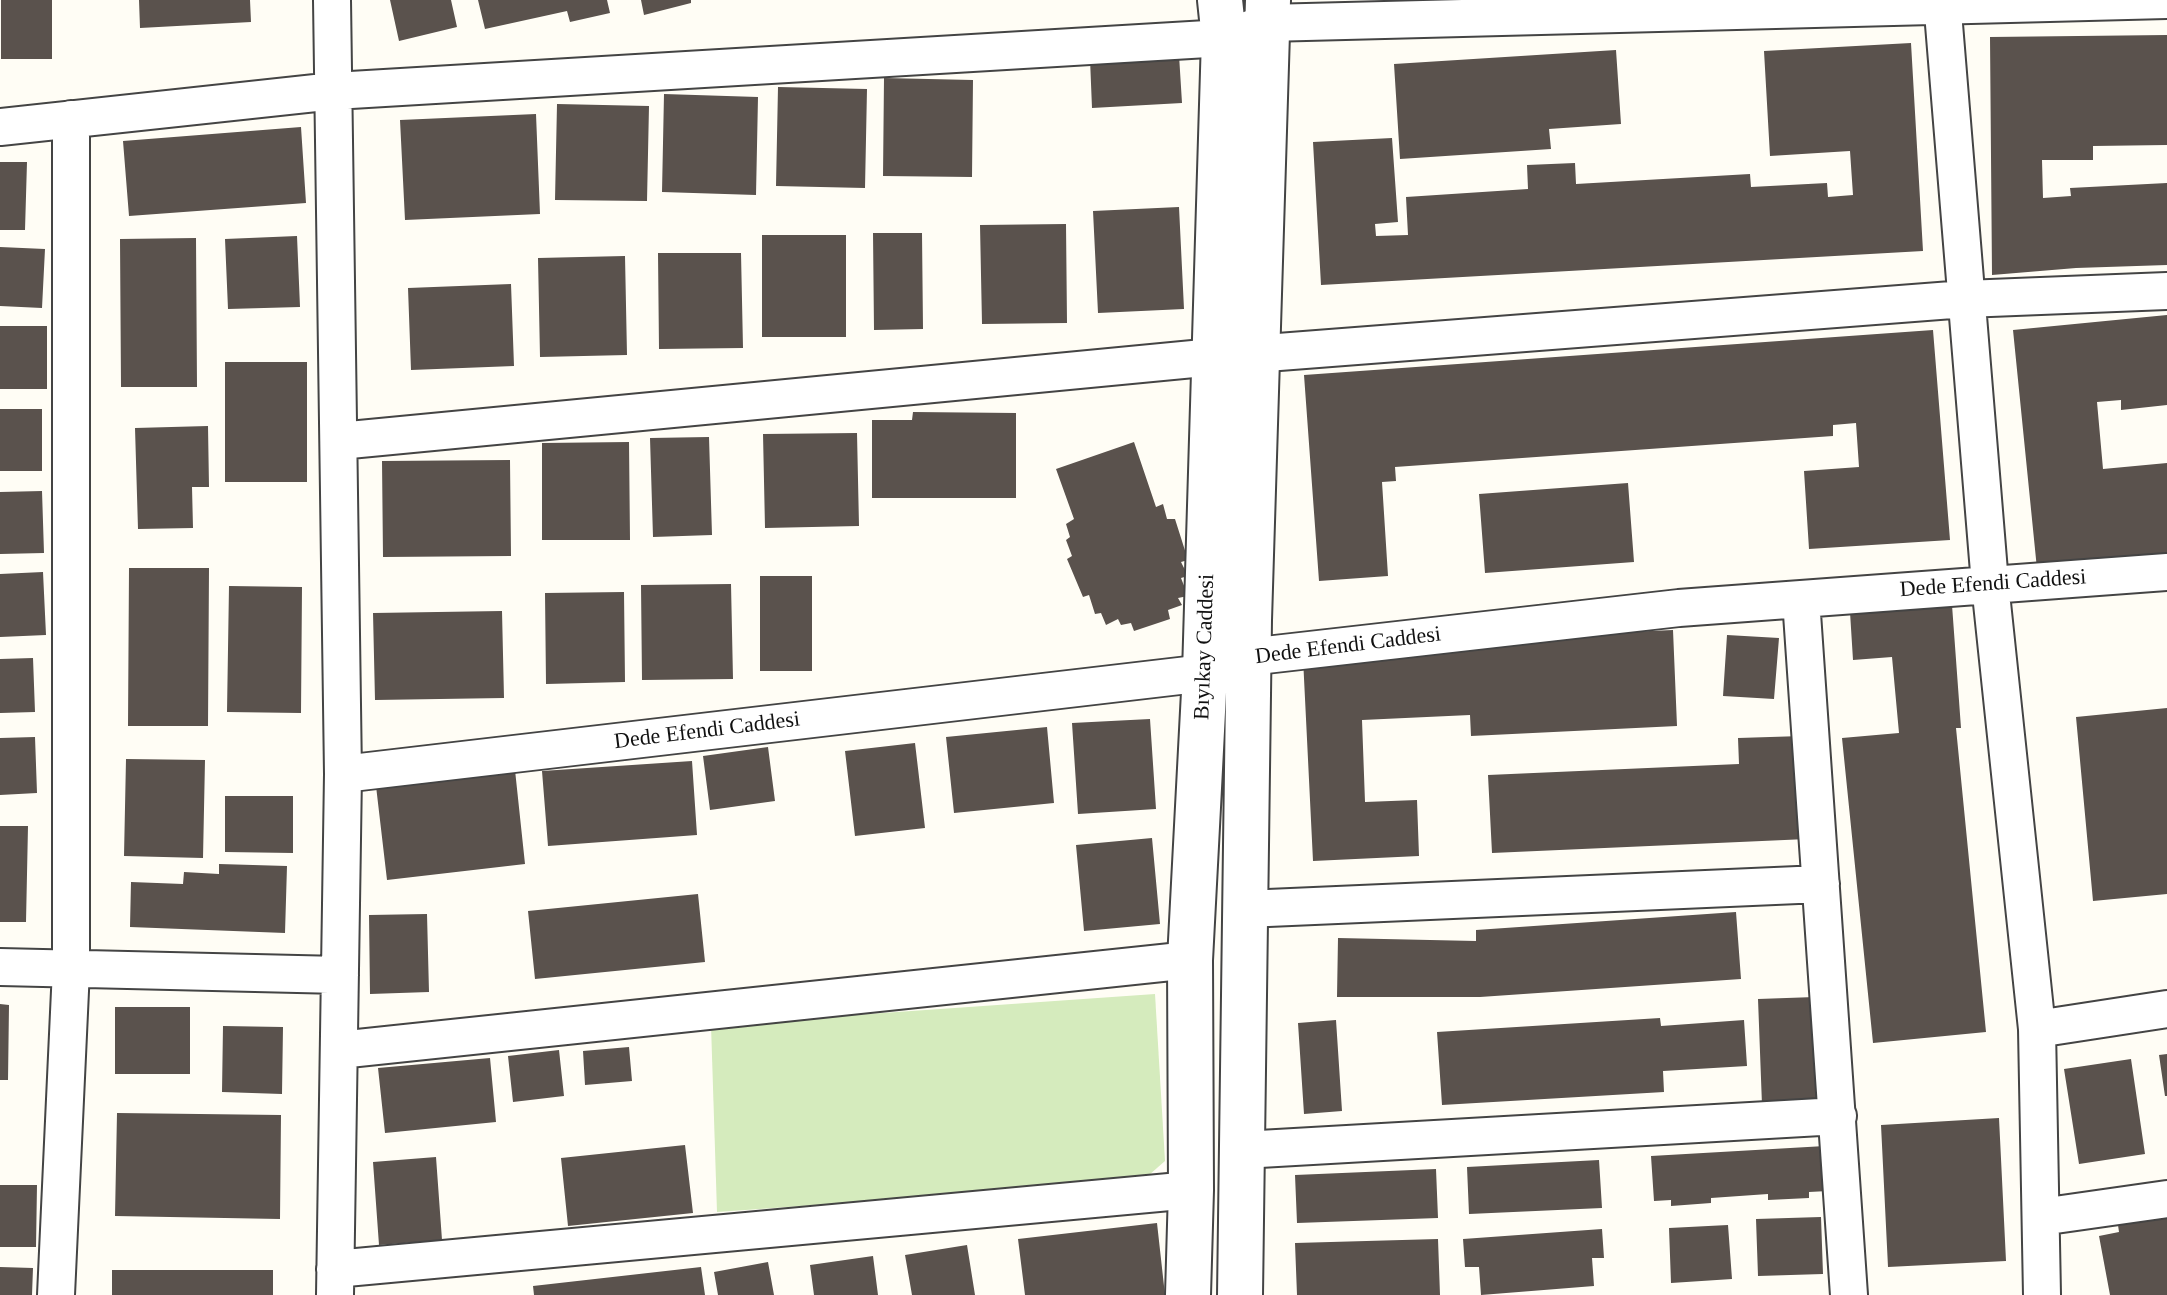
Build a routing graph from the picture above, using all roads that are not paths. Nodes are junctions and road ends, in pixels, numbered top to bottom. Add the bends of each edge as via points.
1 (332, 0) edge
2 (2167, 0) edge
3 (1942, 3) edge
4 (1267, 12) edge
5 (1222, 19) edge
6 (334, 91) junction
7 (71, 119) junction
8 (0, 127) edge
9 (2167, 291) edge
10 (1965, 299) junction
11 (1257, 355) junction
12 (1214, 357) junction
13 (339, 441) junction
14 (2167, 572) edge
15 (1990, 584) junction
16 (1801, 599) junction
17 (1248, 657) junction
18 (1205, 673) junction
19 (343, 774) junction
20 (1821, 884) junction
21 (1245, 909) junction
22 (1190, 960) junction
23 (0, 967) edge
24 (71, 969) junction
25 (340, 975) junction
26 (2167, 1009) edge
27 (2037, 1029) junction
28 (339, 1050) junction
29 (1838, 1116) junction
30 (1242, 1150) junction
31 (1191, 1190) junction
32 (2167, 1199) edge
33 (2041, 1217) junction
34 (335, 1282) edge
35 (56, 1295) edge
36 (1188, 1295) edge
37 (1240, 1295) edge
38 (1849, 1295) edge
39 (2042, 1295) edge

1 - 6 street
2 - 3 street
3 - 4 street
3 - 10 street
4 - 5 street
4 - 11 street, Bıyıkay Caddesi
5 - 6 street
5 - 12 street, Bıyıkay Caddesi
6 - 7 street
6 - 13 street
7 - 8 street
7 - 24 street
9 - 10 street
10 - 11 street
10 - 15 street
11 - 12 street
11 - 17 street, Bıyıkay Caddesi
12 - 13 street
12 - 18 street, Bıyıkay Caddesi
13 - 19 street
14 - 15 street, Dede Efendi Caddesi
15 - 16 street, Dede Efendi Caddesi
15 - 27 street
16 - 17 street, Dede Efendi Caddesi
16 - 20 street
17 - 18 street, Dede Efendi Caddesi
17 - 21 street, Bıyıkay Caddesi
18 - 19 street, Dede Efendi Caddesi
18 - 22 street, Bıyıkay Caddesi
19 - 25 street
20 - 21 street
20 - 29 street
21 - 30 street, Bıyıkay Caddesi
22 - 28 street
22 - 31 street, Bıyıkay Caddesi
23 - 24 street
24 - 25 street
24 - 35 street
25 - 28 street
26 - 27 street
27 - 33 street
28 - 34 street
29 - 30 street
29 - 38 street
30 - 37 street, Bıyıkay Caddesi
31 - 34 street
31 - 36 street, Bıyıkay Caddesi
32 - 33 street
33 - 39 street

